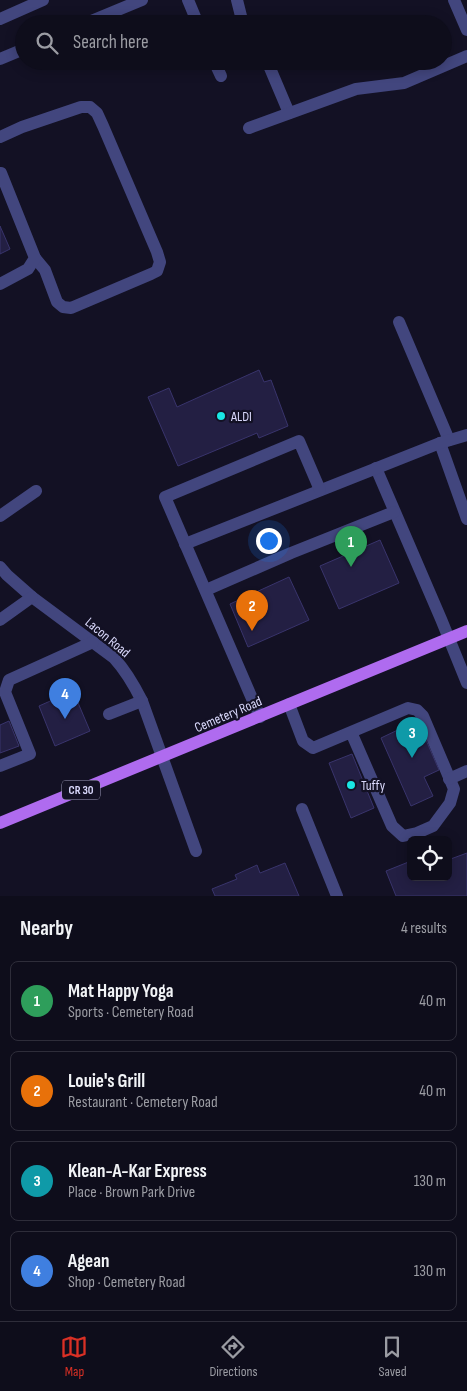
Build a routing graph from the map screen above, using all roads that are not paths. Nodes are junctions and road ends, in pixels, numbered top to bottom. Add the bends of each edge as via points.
1 (43, 0) edge
2 (142, 0) edge
3 (188, 0) edge
4 (237, 0) edge
5 (454, 0) edge
6 (106, 15) edge
7 (194, 15) edge
8 (241, 15) edge
9 (0, 19) edge
10 (467, 30) edge
11 (15, 53) edge
12 (467, 56) edge
13 (0, 59) edge
14 (452, 62) edge
15 (218, 70) edge
16 (271, 70) edge
17 (434, 70) edge
18 (221, 76) dead end
19 (289, 113) junction
20 (249, 128) dead end
21 (0, 137) edge
22 (0, 173) edge
23 (36, 258) junction
24 (0, 284) edge
25 (399, 322) dead end
26 (467, 434) edge
27 (445, 442) junction
28 (376, 468) junction
29 (320, 490) junction
30 (36, 492) dead end
31 (394, 512) junction
32 (0, 516) edge
33 (467, 519) edge
34 (185, 544) junction
35 (0, 567) edge
36 (206, 590) junction
37 (32, 597) junction
38 (0, 620) edge
39 (467, 631) edge
40 (449, 638) junction
41 (93, 642) junction
42 (467, 682) edge
43 (142, 701) junction
44 (289, 704) junction
45 (109, 714) dead end
46 (260, 716) junction
47 (351, 732) junction
48 (162, 757) junction
49 (0, 766) edge
50 (467, 772) edge
51 (449, 779) junction
52 (302, 809) dead end
53 (0, 823) edge
54 (196, 851) dead end
55 (337, 896) edge

1 - 9 street
2 - 6 street
3 - 7 street
4 - 8 street
5 - 10 street
11 - 13 street
12 - 14 street
15 - 18 street
16 - 19 street
17 - 19 street via 404,83 356,88
19 - 20 street
21 - 23 street via 81,107 90,107 103,126 160,262 157,271 71,308 57,302 45,270
22 - 23 street
23 - 24 street via 28,269
25 - 27 street
26 - 27 street
27 - 28 street
27 - 33 street
28 - 29 street
28 - 31 street
29 - 34 street
29 - 34 street via 299,441 165,497
30 - 32 street
31 - 36 street
31 - 40 street
34 - 36 street
35 - 37 street, Lacon Road
36 - 46 street
37 - 38 street
37 - 41 street, Lacon Road
39 - 40 main road, Cemetery Road / CR 30
40 - 42 street
40 - 44 main road, Cemetery Road / CR 30
41 - 43 street, Lacon Road via 122,667
41 - 49 street via 9,680 5,692 30,754
43 - 45 street
43 - 48 street, Lacon Road
44 - 46 main road, Cemetery Road / CR 30
44 - 47 street via 303,741 313,748
46 - 48 main road, Cemetery Road / CR 30
47 - 51 street via 408,708 417,710 423,716
47 - 51 street via 392,826 403,836 433,826 450,803 454,789
48 - 53 main road, Cemetery Road / CR 30
48 - 54 street, Lacon Road
50 - 51 street
52 - 55 street

